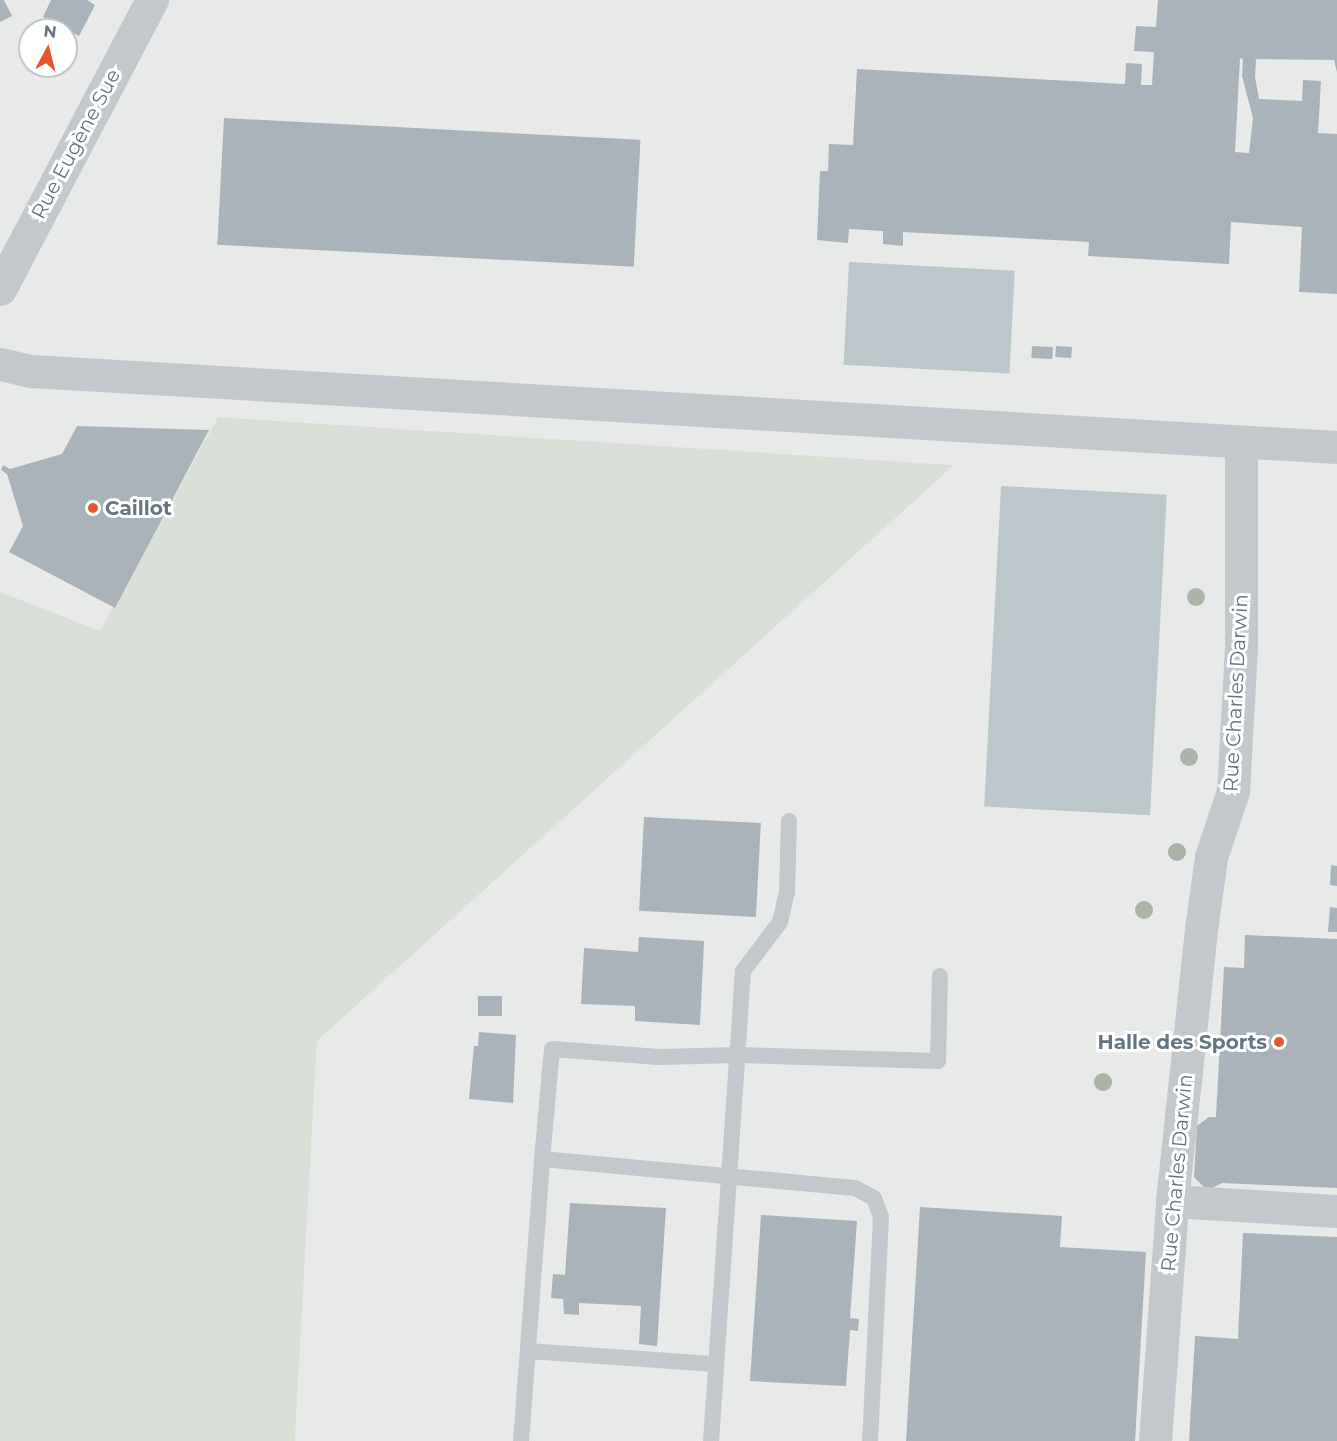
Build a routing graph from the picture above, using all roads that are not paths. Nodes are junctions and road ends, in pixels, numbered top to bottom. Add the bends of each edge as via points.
1 (152, 0) edge
2 (0, 289) edge
3 (0, 364) edge
4 (1241, 442) junction
5 (1337, 447) edge
6 (789, 821) dead end
7 (940, 976) dead end
8 (738, 1054) junction
9 (542, 1159) junction
10 (731, 1177) junction
11 (1172, 1202) junction
12 (1337, 1211) edge
13 (528, 1351) junction
14 (716, 1364) junction
15 (521, 1441) edge
16 (711, 1441) edge
17 (870, 1441) edge
18 (1155, 1441) edge

1 - 2 street, Rue Eugène Sue
3 - 4 street via 31,371
4 - 5 street
4 - 11 street, Rue Charles Darwin via 1241,646 1233,791 1211,857
6 - 8 lane via 787,892 780,922 743,971
7 - 8 lane via 938,1061
8 - 9 lane via 659,1057 552,1049
8 - 10 lane
9 - 10 lane
9 - 13 lane
10 - 14 lane
10 - 17 lane via 855,1188 874,1198 881,1217
11 - 12 street
11 - 18 street, Rue Charles Darwin
13 - 14 lane
13 - 15 lane
14 - 16 lane

